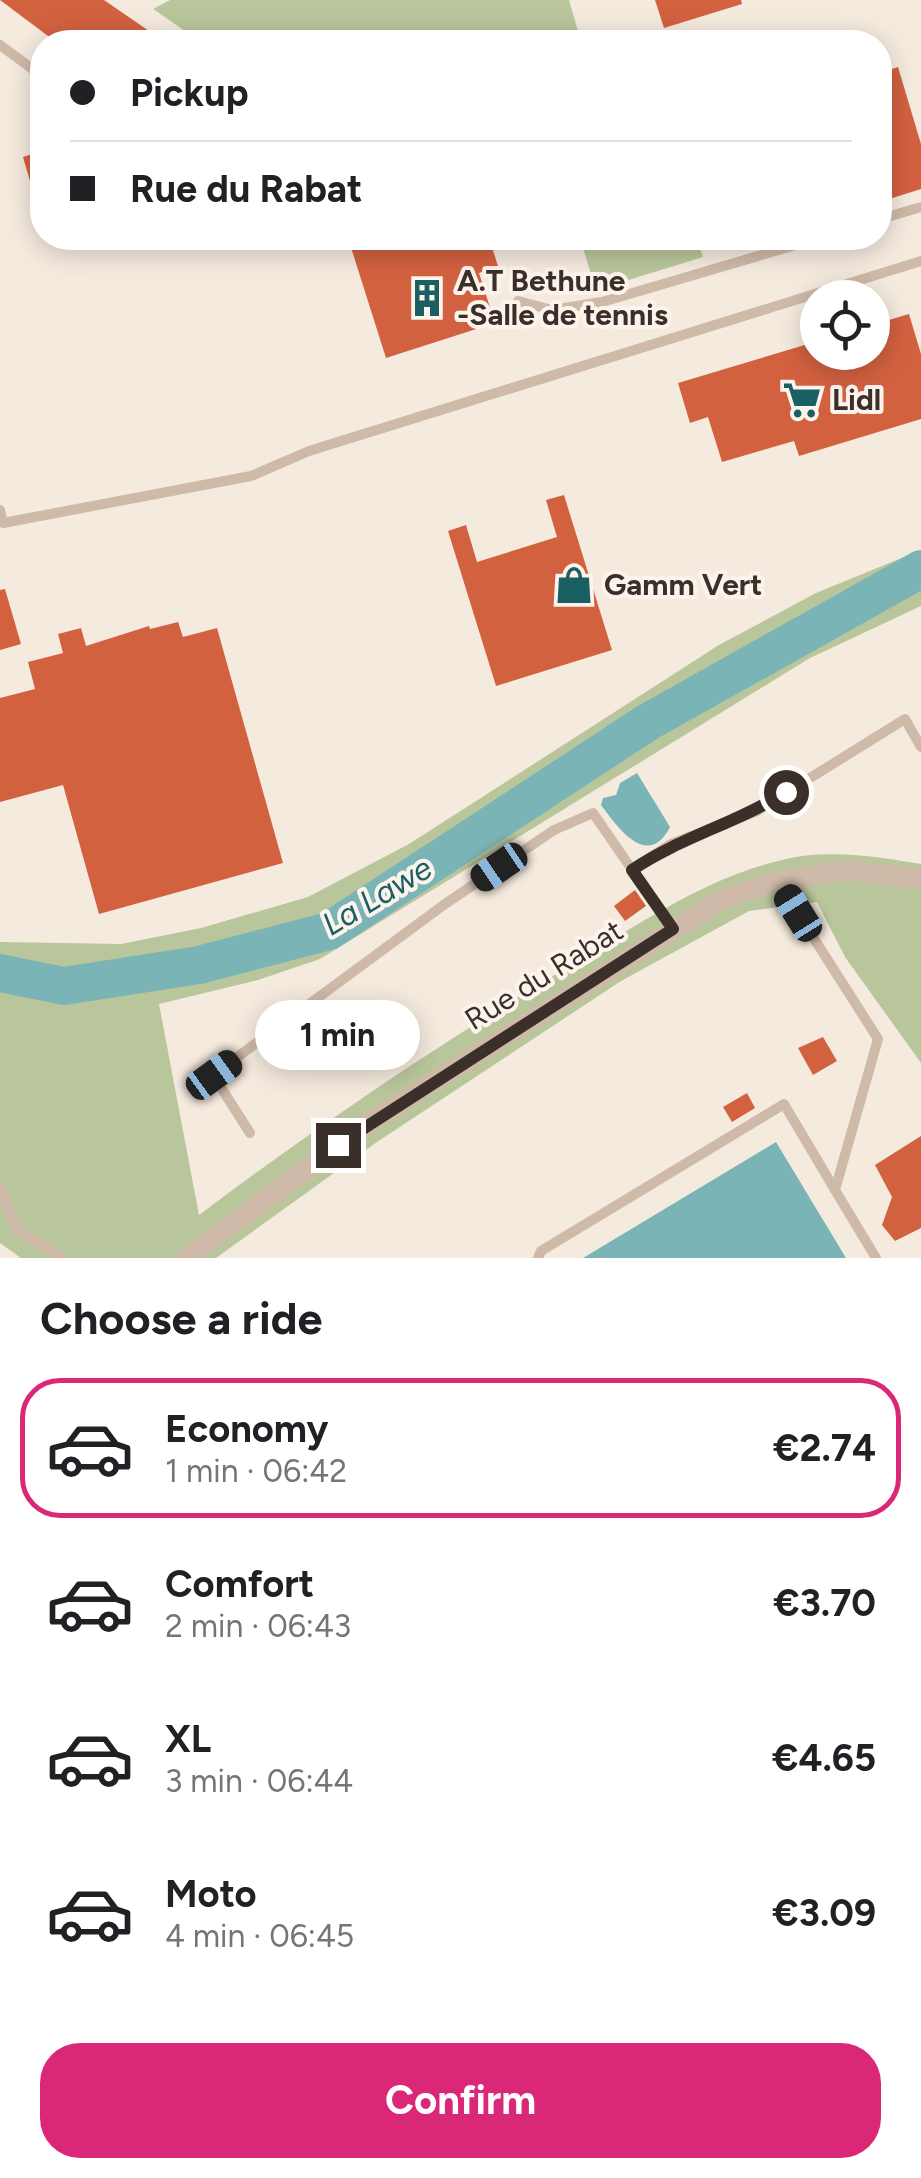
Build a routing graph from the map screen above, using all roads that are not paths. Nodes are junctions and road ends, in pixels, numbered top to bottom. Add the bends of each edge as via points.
1 (0, 45) edge
2 (30, 67) edge
3 (921, 207) edge
4 (892, 215) edge
5 (778, 250) edge
6 (921, 260) edge
7 (518, 302) dead end
8 (0, 510) edge
9 (921, 747) edge
10 (632, 870) junction
11 (921, 879) edge
12 (778, 881) junction
13 (673, 929) junction
14 (250, 1133) dead end
15 (0, 1188) edge
16 (836, 1190) junction
17 (62, 1258) edge
18 (187, 1258) edge
19 (538, 1258) edge
20 (876, 1258) edge

1 - 2 lane
3 - 4 lane
5 - 7 lane via 602,302 552,310
6 - 8 lane via 309,452 251,476 3,523
9 - 10 lane via 904,719 757,811 671,844
10 - 13 lane
10 - 14 lane via 594,813 554,830 444,904 214,1075
11 - 12 street, Rue du Rabat via 849,870
12 - 13 street, Rue du Rabat via 723,899
12 - 16 lane via 878,1040
13 - 18 street, Rue du Rabat via 367,1124
15 - 17 lane via 17,1229
16 - 19 lane via 784,1104
16 - 20 lane

